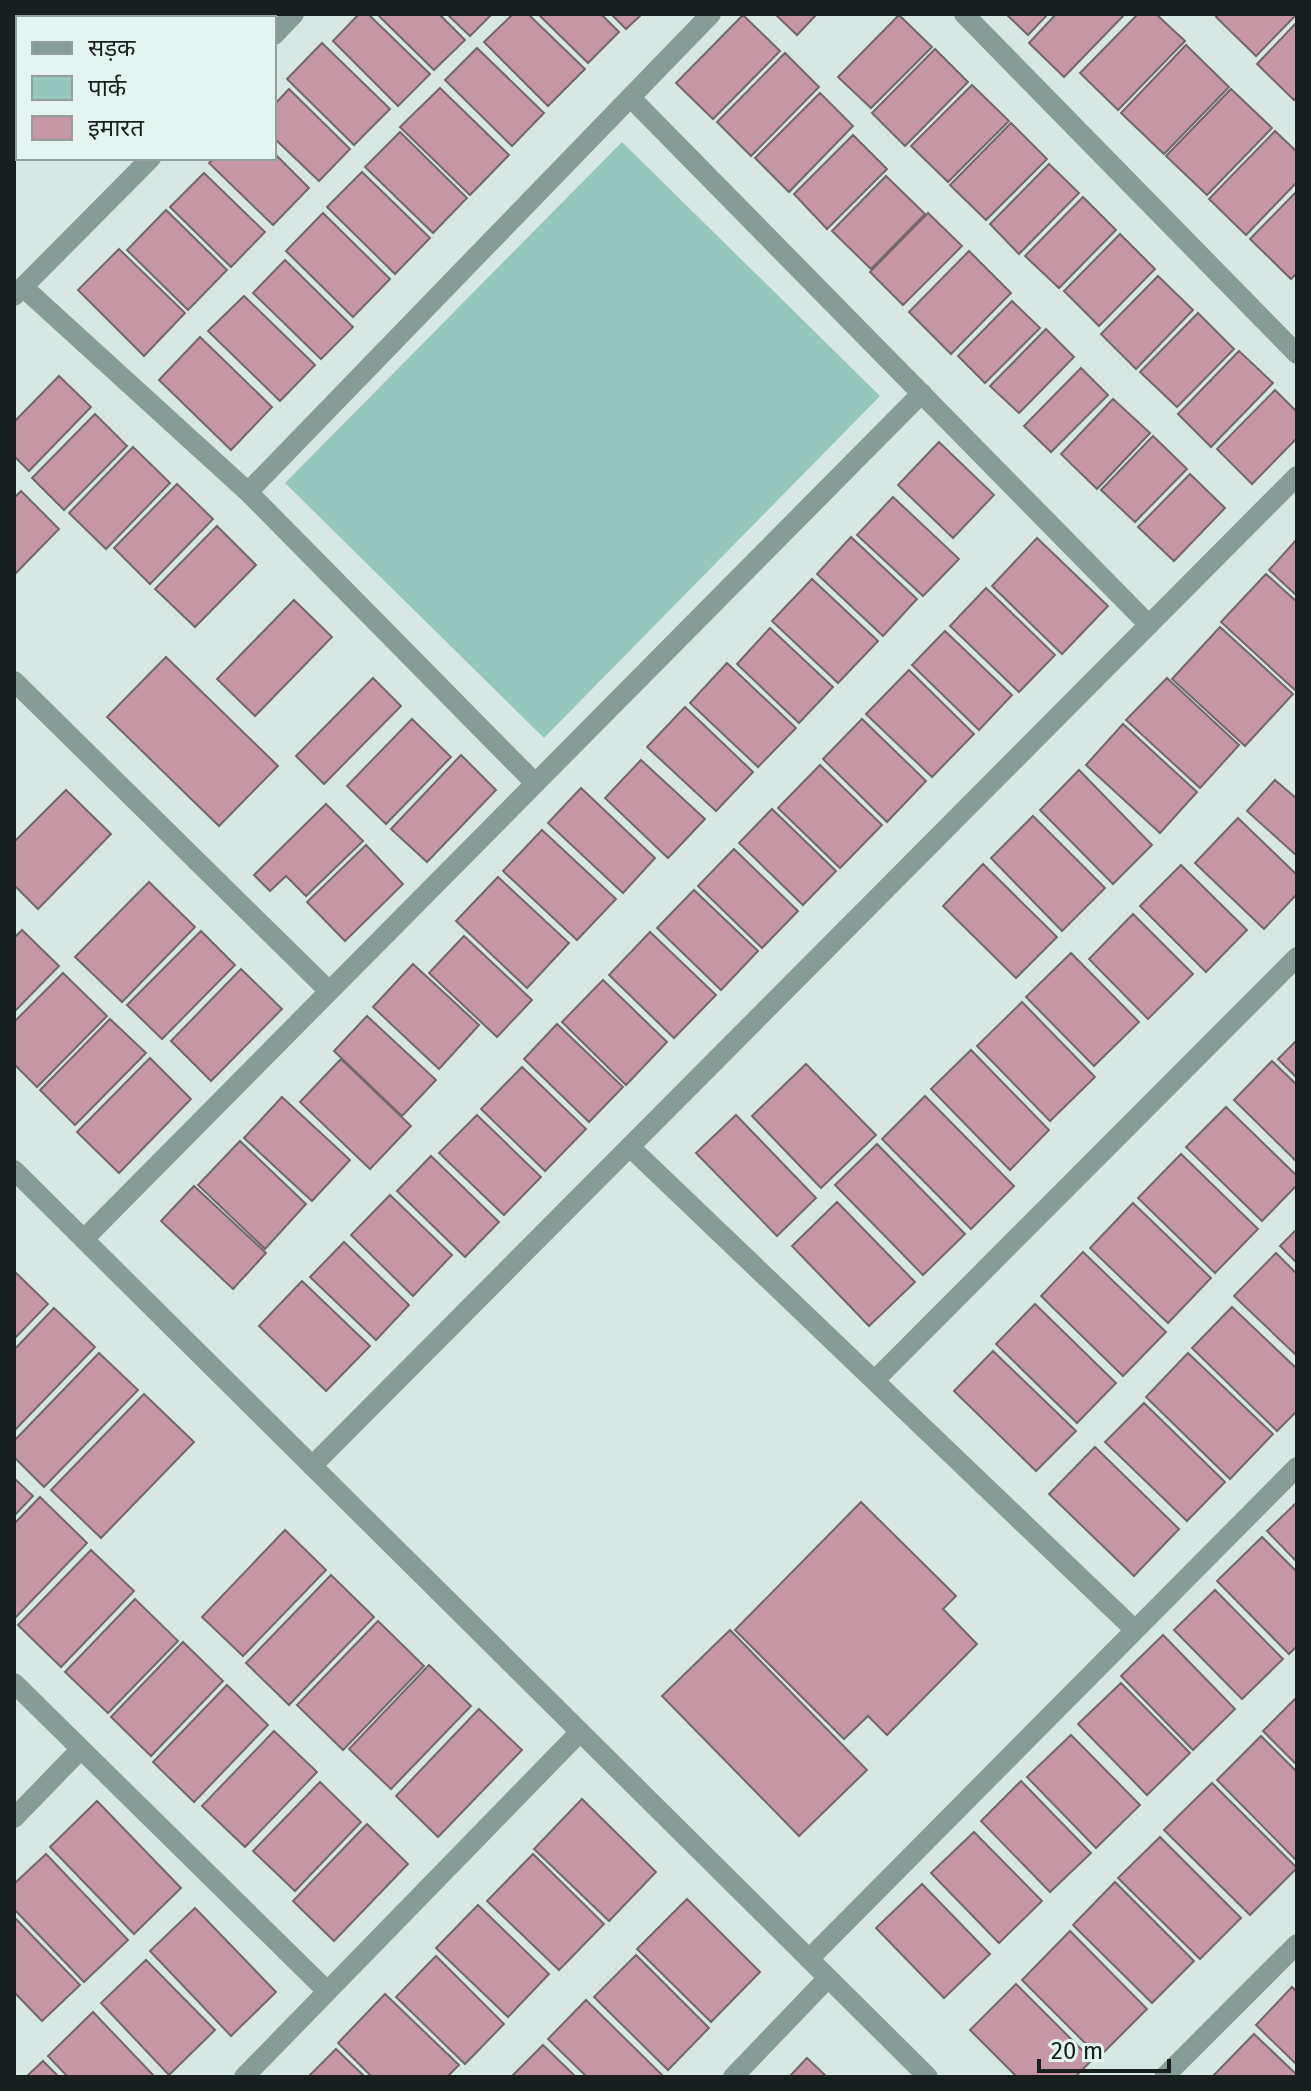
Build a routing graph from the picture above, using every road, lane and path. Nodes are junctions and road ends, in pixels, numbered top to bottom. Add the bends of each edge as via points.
1 (294, 14) edge
2 (711, 14) edge
3 (964, 14) edge
4 (276, 33) edge
5 (631, 98) junction
6 (149, 160) edge
7 (18, 291) edge
8 (1297, 354) edge
9 (922, 393) junction
10 (1297, 476) edge
11 (248, 492) junction
12 (1149, 625) junction
13 (14, 681) edge
14 (535, 783) junction
15 (1297, 957) edge
16 (329, 991) junction
17 (630, 1147) junction
18 (14, 1170) edge
19 (84, 1239) junction
20 (876, 1379) junction
21 (312, 1466) junction
22 (1297, 1467) edge
23 (1135, 1630) junction
24 (14, 1683) edge
25 (580, 1732) junction
26 (81, 1749) junction
27 (14, 1818) edge
28 (1297, 1944) edge
29 (809, 1959) junction
30 (828, 1978) junction
31 (327, 1991) junction
32 (244, 2077) edge
33 (733, 2077) edge
34 (928, 2077) edge
35 (1164, 2077) edge

1 - 4 street
2 - 5 street
3 - 8 street
5 - 9 street
5 - 11 street
6 - 7 street
7 - 11 street
9 - 12 street
9 - 14 street
10 - 12 street
11 - 14 street
12 - 17 street
13 - 16 street
14 - 16 street
15 - 20 street
16 - 19 street
17 - 20 street
17 - 21 street
18 - 19 street
19 - 21 street
20 - 23 street
21 - 25 street
22 - 23 street
23 - 29 street
24 - 26 street
25 - 29 street
25 - 31 street
26 - 27 street
26 - 31 street
28 - 35 street
29 - 30 street
30 - 33 street
30 - 34 street
31 - 32 street

